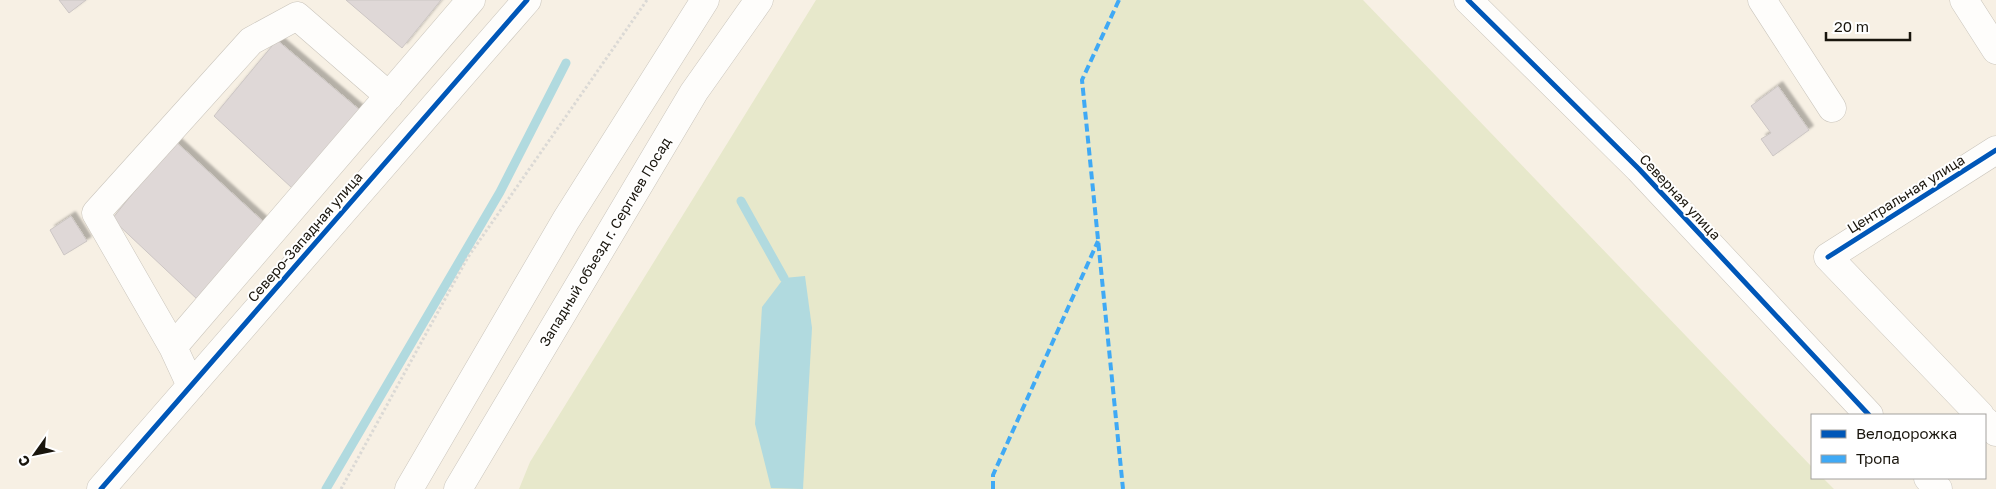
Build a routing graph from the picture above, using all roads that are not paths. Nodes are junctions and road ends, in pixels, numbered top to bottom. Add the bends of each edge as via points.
1 (471, 0) edge
2 (527, 0) edge
3 (705, 0) edge
4 (759, 0) edge
5 (1468, 0) edge
6 (1762, 0) edge
7 (1964, 0) edge
8 (1996, 50) edge
9 (389, 96) junction
10 (1832, 108) dead end
11 (1996, 150) edge
12 (173, 347) junction
13 (191, 386) junction
14 (1868, 414) edge
15 (1979, 414) edge
16 (1986, 422) edge
17 (1996, 432) edge
18 (1929, 479) edge
19 (101, 489) edge
20 (409, 489) edge
21 (458, 489) edge
22 (1938, 489) edge

1 - 9 street
2 - 13 street, Северо-Западная улица
3 - 20 street via 566,220
4 - 21 street, Западный объезд г. Сергиев Посад via 694,92
5 - 14 street, Северная улица via 1639,169
6 - 10 street
7 - 8 street
9 - 12 street
9 - 12 street via 296,16 251,41 96,213
11 - 15 street, Центральная улица via 1828,256
12 - 13 street
13 - 19 street, Северо-Западная улица
16 - 17 street
18 - 22 street

